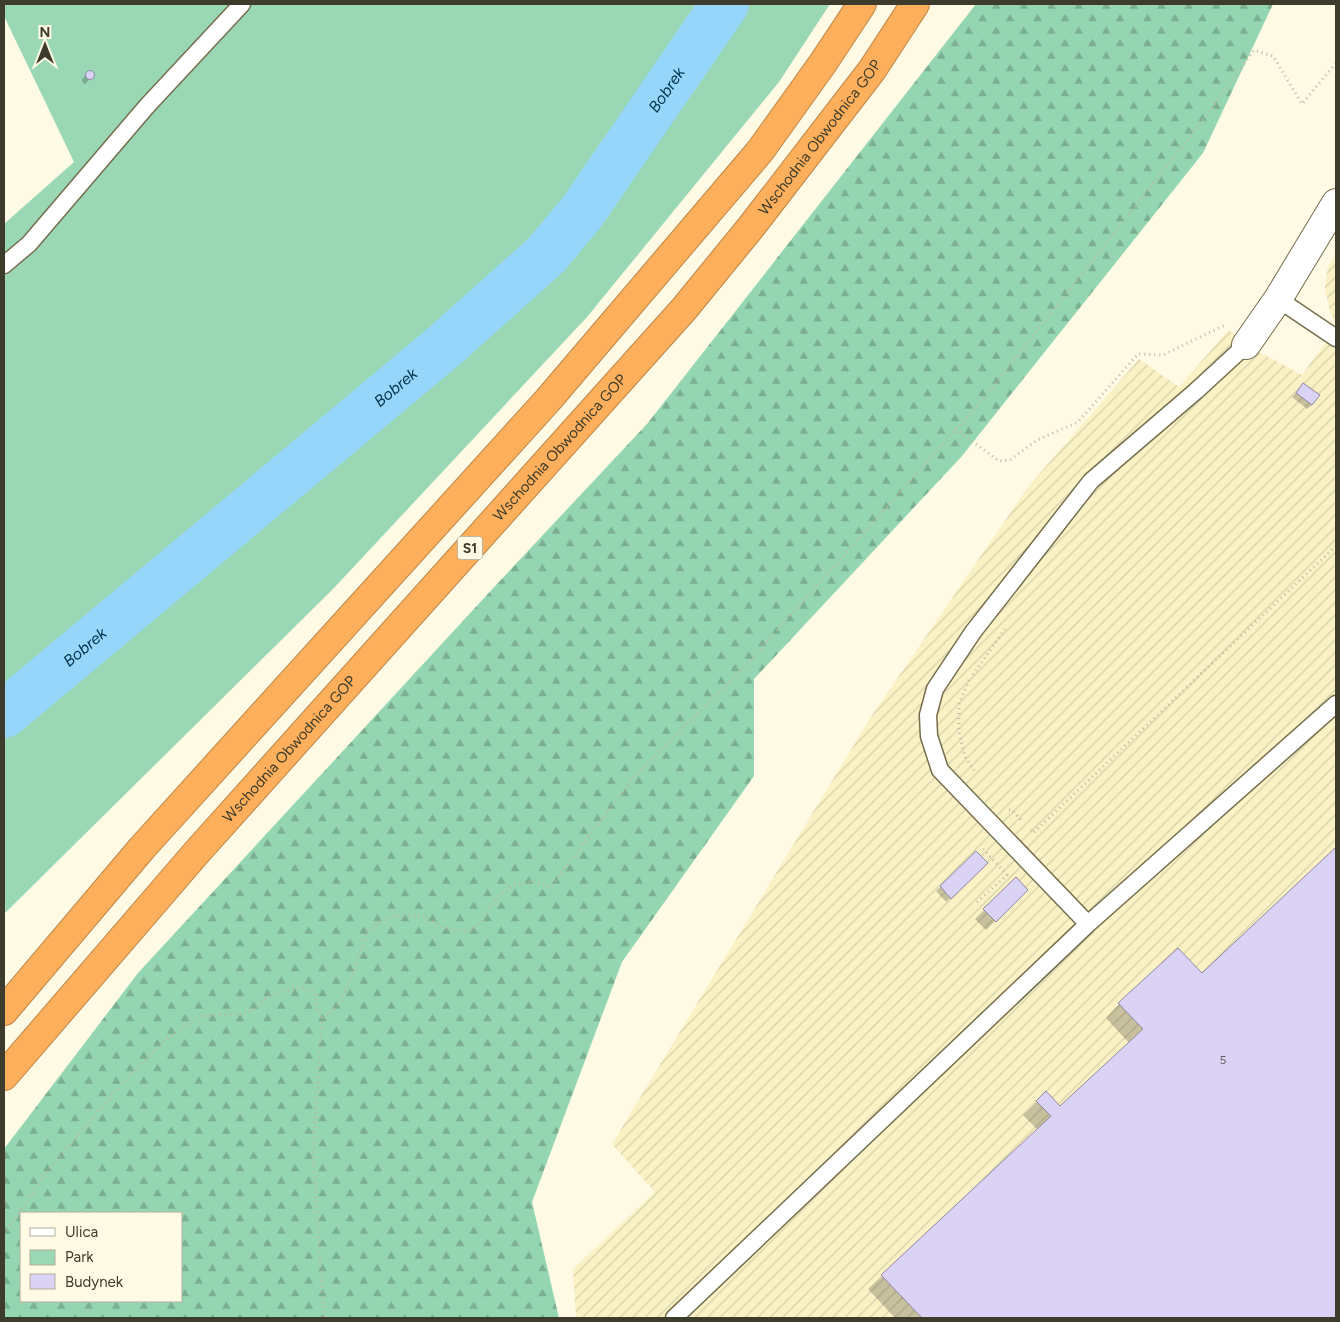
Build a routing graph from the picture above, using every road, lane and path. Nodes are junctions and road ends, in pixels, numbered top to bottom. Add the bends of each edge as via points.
1 (242, 4) edge
2 (862, 4) edge
3 (915, 4) edge
4 (1336, 64) edge
5 (1336, 202) edge
6 (4, 265) edge
7 (1278, 299) junction
8 (1231, 322) dead end
9 (1336, 338) edge
10 (1246, 344) joint
11 (956, 428) junction
12 (1336, 546) edge
13 (1007, 627) dead end
14 (1336, 704) edge
15 (980, 780) dead end
16 (992, 824) junction
17 (977, 902) dead end
18 (1088, 924) junction
19 (4, 1010) edge
20 (322, 1017) junction
21 (4, 1076) edge
22 (4, 1234) edge
23 (324, 1318) edge
24 (674, 1318) edge

1 - 6 lane via 148,106 29,244
2 - 19 highway via 760,151 548,400 142,848
3 - 21 highway, Wschodnia Obwodnica GOP / S1 via 872,70 684,309 197,852
4 - 11 path via 1302,104 1273,56 1254,50 1099,254 985,397
5 - 7 street
7 - 9 lane
7 - 10 street
8 - 11 path via 1163,355 1138,354 1078,422 1037,440 1010,460 999,461
10 - 16 lane via 1091,480 973,632 935,689 928,729 940,770
11 - 20 path via 747,664 636,775 550,887 533,881 512,886 499,896 472,930 440,926 422,916 395,916 380,922 368,930 347,989 332,1012
12 - 16 path via 1033,833 1012,810 1006,810
13 - 15 path via 968,682 959,704 959,732 965,757
14 - 18 lane
16 - 17 path via 975,840 1007,875
16 - 18 lane
18 - 24 lane
20 - 22 path via 317,1010 316,994 299,987 268,996 254,1009 242,1014 199,1016 187,1024 130,1076 52,1165
20 - 23 path via 313,1153

